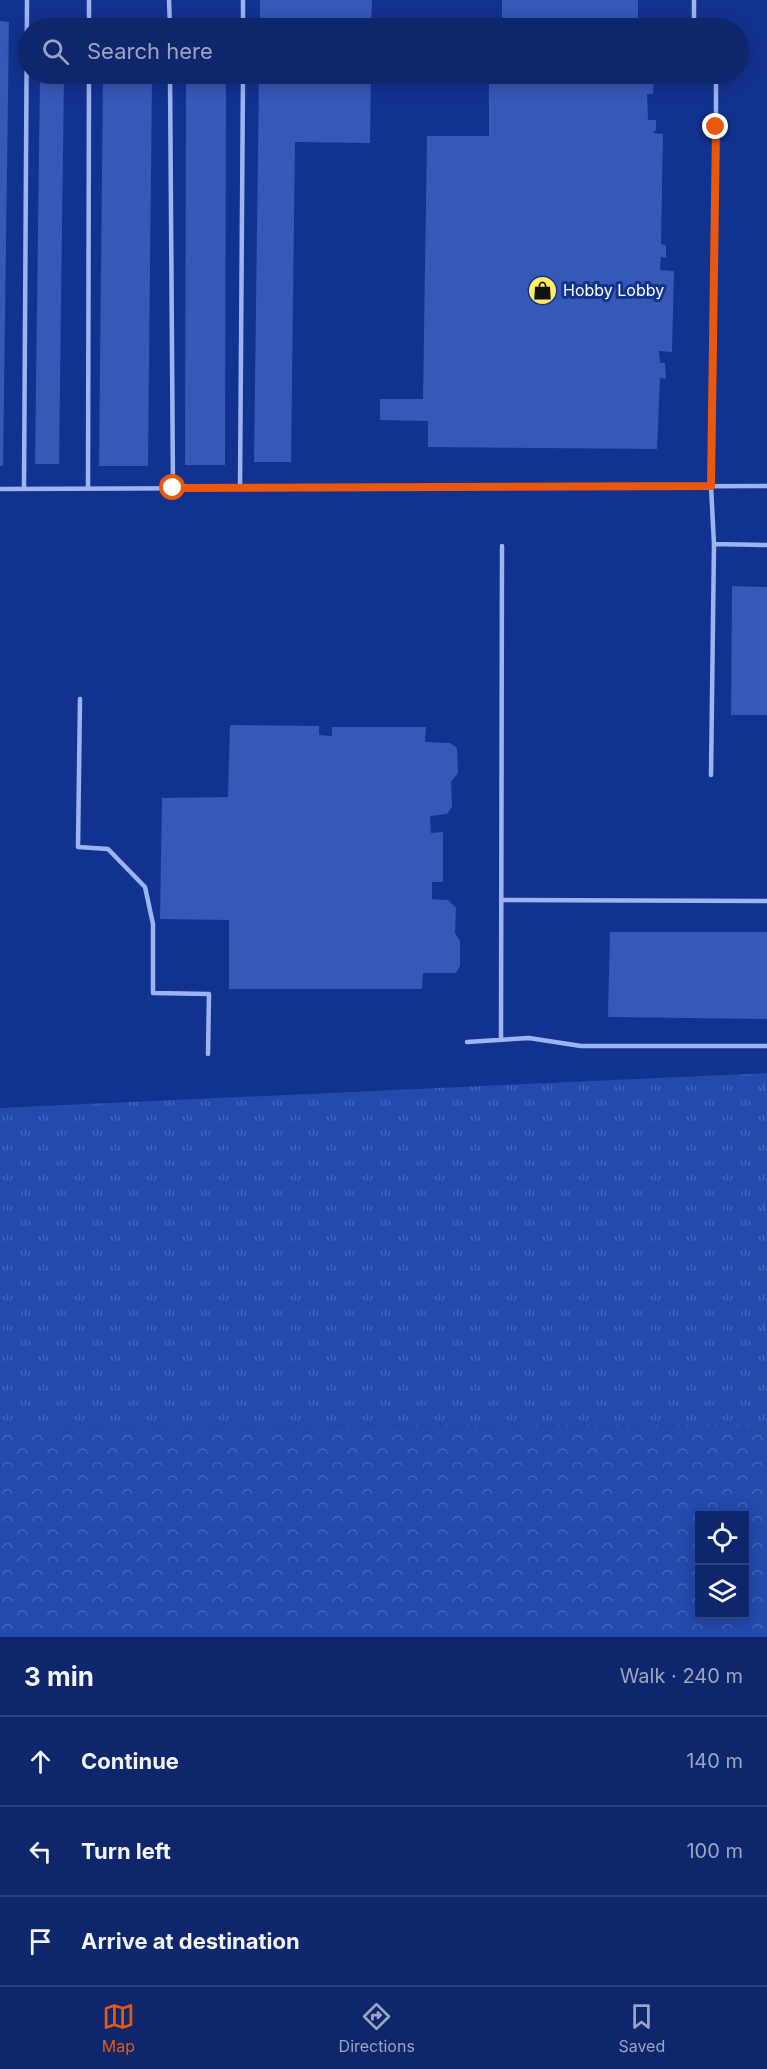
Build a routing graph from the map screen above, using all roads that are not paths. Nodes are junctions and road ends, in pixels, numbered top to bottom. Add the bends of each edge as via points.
1 (27, 0) edge
2 (89, 0) edge
3 (169, 0) edge
4 (243, 0) edge
5 (694, 0) edge
6 (27, 18) edge
7 (89, 18) edge
8 (170, 18) edge
9 (243, 18) edge
10 (693, 18) edge
11 (26, 84) edge
12 (89, 84) edge
13 (170, 84) edge
14 (243, 84) edge
15 (715, 84) edge
16 (711, 486) junction
17 (767, 486) edge
18 (88, 488) junction
19 (173, 488) junction
20 (240, 488) junction
21 (0, 489) edge
22 (24, 489) junction
23 (714, 544) junction
24 (767, 545) edge
25 (502, 546) dead end
26 (80, 699) dead end
27 (711, 776) dead end
28 (501, 900) junction
29 (767, 901) edge
30 (501, 1040) junction
31 (467, 1042) dead end
32 (767, 1046) edge
33 (208, 1054) dead end

1 - 6 lane
2 - 7 lane
3 - 8 lane
4 - 9 lane
5 - 10 lane
11 - 22 lane
12 - 18 lane
13 - 19 lane
14 - 20 lane
15 - 16 lane
16 - 17 lane
16 - 20 lane
16 - 23 lane
18 - 19 lane
18 - 22 lane
19 - 20 lane
21 - 22 lane
23 - 24 lane
23 - 27 lane
25 - 28 lane
26 - 33 lane via 78,847 108,849 145,887 153,924 153,993 209,994
28 - 29 lane
28 - 30 lane
30 - 31 lane
30 - 32 lane via 529,1038 581,1046

